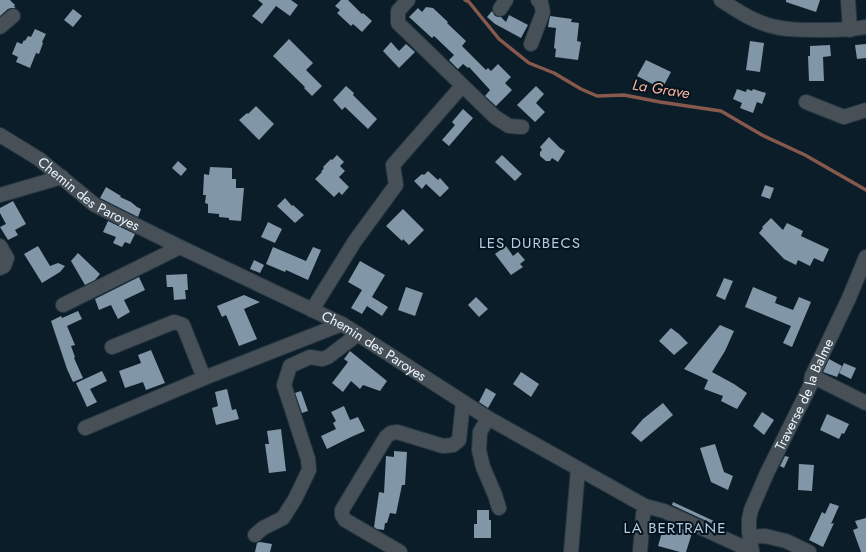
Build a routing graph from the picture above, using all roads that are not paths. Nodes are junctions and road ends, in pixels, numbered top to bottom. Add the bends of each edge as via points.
1 (408, 0) edge
2 (538, 0) edge
3 (721, 0) edge
4 (848, 0) edge
5 (738, 5) edge
6 (13, 16) dead end
7 (0, 27) edge
8 (866, 27) edge
9 (850, 30) junction
10 (531, 44) dead end
11 (462, 86) junction
12 (806, 102) dead end
13 (866, 110) edge
14 (522, 127) dead end
15 (0, 135) edge
16 (62, 177) junction
17 (0, 195) edge
18 (0, 246) edge
19 (180, 247) junction
20 (865, 263) edge
21 (0, 268) edge
22 (64, 305) dead end
23 (312, 310) junction
24 (342, 324) junction
25 (358, 334) junction
26 (112, 347) dead end
27 (812, 376) junction
28 (204, 378) junction
29 (463, 402) junction
30 (866, 403) edge
31 (488, 418) junction
32 (85, 428) dead end
33 (578, 469) junction
34 (645, 506) junction
35 (499, 508) dead end
36 (750, 534) junction
37 (255, 535) dead end
38 (639, 551) edge
39 (400, 552) edge
40 (571, 552) edge
41 (752, 552) edge
42 (809, 552) edge

1 - 11 street via 398,11 398,23
2 - 10 street via 543,12
3 - 5 street
4 - 9 street
5 - 9 street via 747,16 775,27
6 - 7 street
8 - 9 street
11 - 14 street via 495,117 509,126
11 - 23 street via 393,165 396,185 355,241
12 - 13 street via 844,117
15 - 16 street, Chemin des Paroyes via 39,159
16 - 17 street
16 - 19 street, Chemin des Paroyes via 95,205
18 - 21 street via 7,258 4,266
19 - 22 street
19 - 23 street, Chemin des Paroyes
20 - 27 street, Traverse de la Balme
23 - 24 street, Chemin des Paroyes
24 - 25 street, Chemin des Paroyes
24 - 28 street
25 - 29 street, Chemin des Paroyes
25 - 37 street via 328,357 310,357 290,366 284,385 308,459 309,470 283,518
26 - 28 street via 174,322 183,325
27 - 30 street
27 - 36 street, Traverse de la Balme via 810,386 751,510
28 - 32 street
29 - 31 street, Chemin des Paroyes
29 - 39 street via 459,440 453,445 443,446 397,432 391,433 386,437 342,510 346,520
31 - 33 street, Chemin des Paroyes
31 - 35 street via 480,432 479,450
33 - 34 street, Chemin des Paroyes
33 - 40 street
34 - 38 street
34 - 41 street, Chemin des Paroyes via 664,511
36 - 41 street, Traverse de la Balme
36 - 42 street via 786,541

